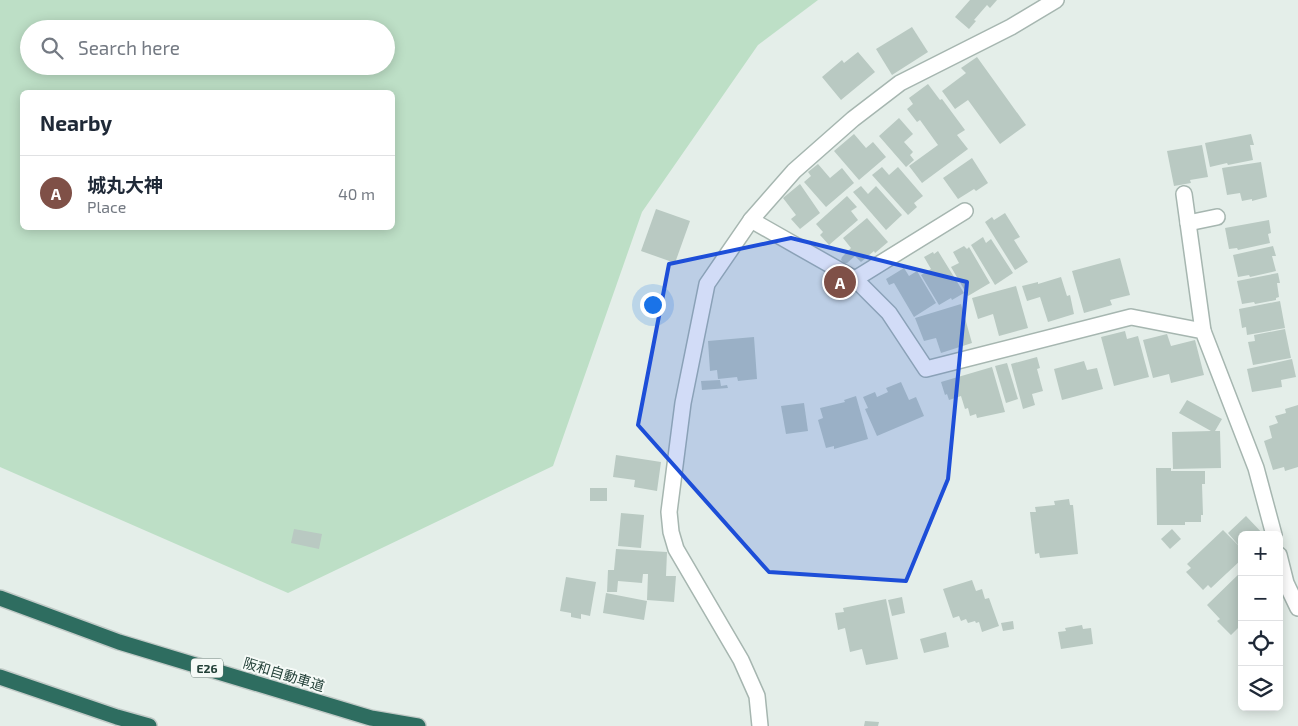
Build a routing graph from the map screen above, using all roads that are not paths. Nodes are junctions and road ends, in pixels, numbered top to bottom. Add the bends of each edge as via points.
1 (1056, 0) edge
2 (1184, 194) dead end
3 (965, 211) dead end
4 (1217, 217) dead end
5 (751, 220) junction
6 (1188, 223) junction
7 (855, 279) junction
8 (1203, 331) junction
9 (1273, 531) edge
10 (1283, 571) edge
11 (0, 598) edge
12 (1298, 608) edge
13 (0, 677) edge
14 (149, 726) edge
15 (418, 726) edge
16 (760, 726) edge

1 - 5 street via 1011,27 900,83 794,171
2 - 6 street
3 - 7 street
4 - 6 street
5 - 7 street
5 - 16 street via 706,284 683,403 669,512 676,549 741,660 757,696
6 - 8 street
7 - 8 street via 889,313 926,369 1131,317
8 - 9 street via 1256,468
10 - 12 street
11 - 15 highway, 阪和自動車道 / E26 via 119,642 371,718
13 - 14 highway

